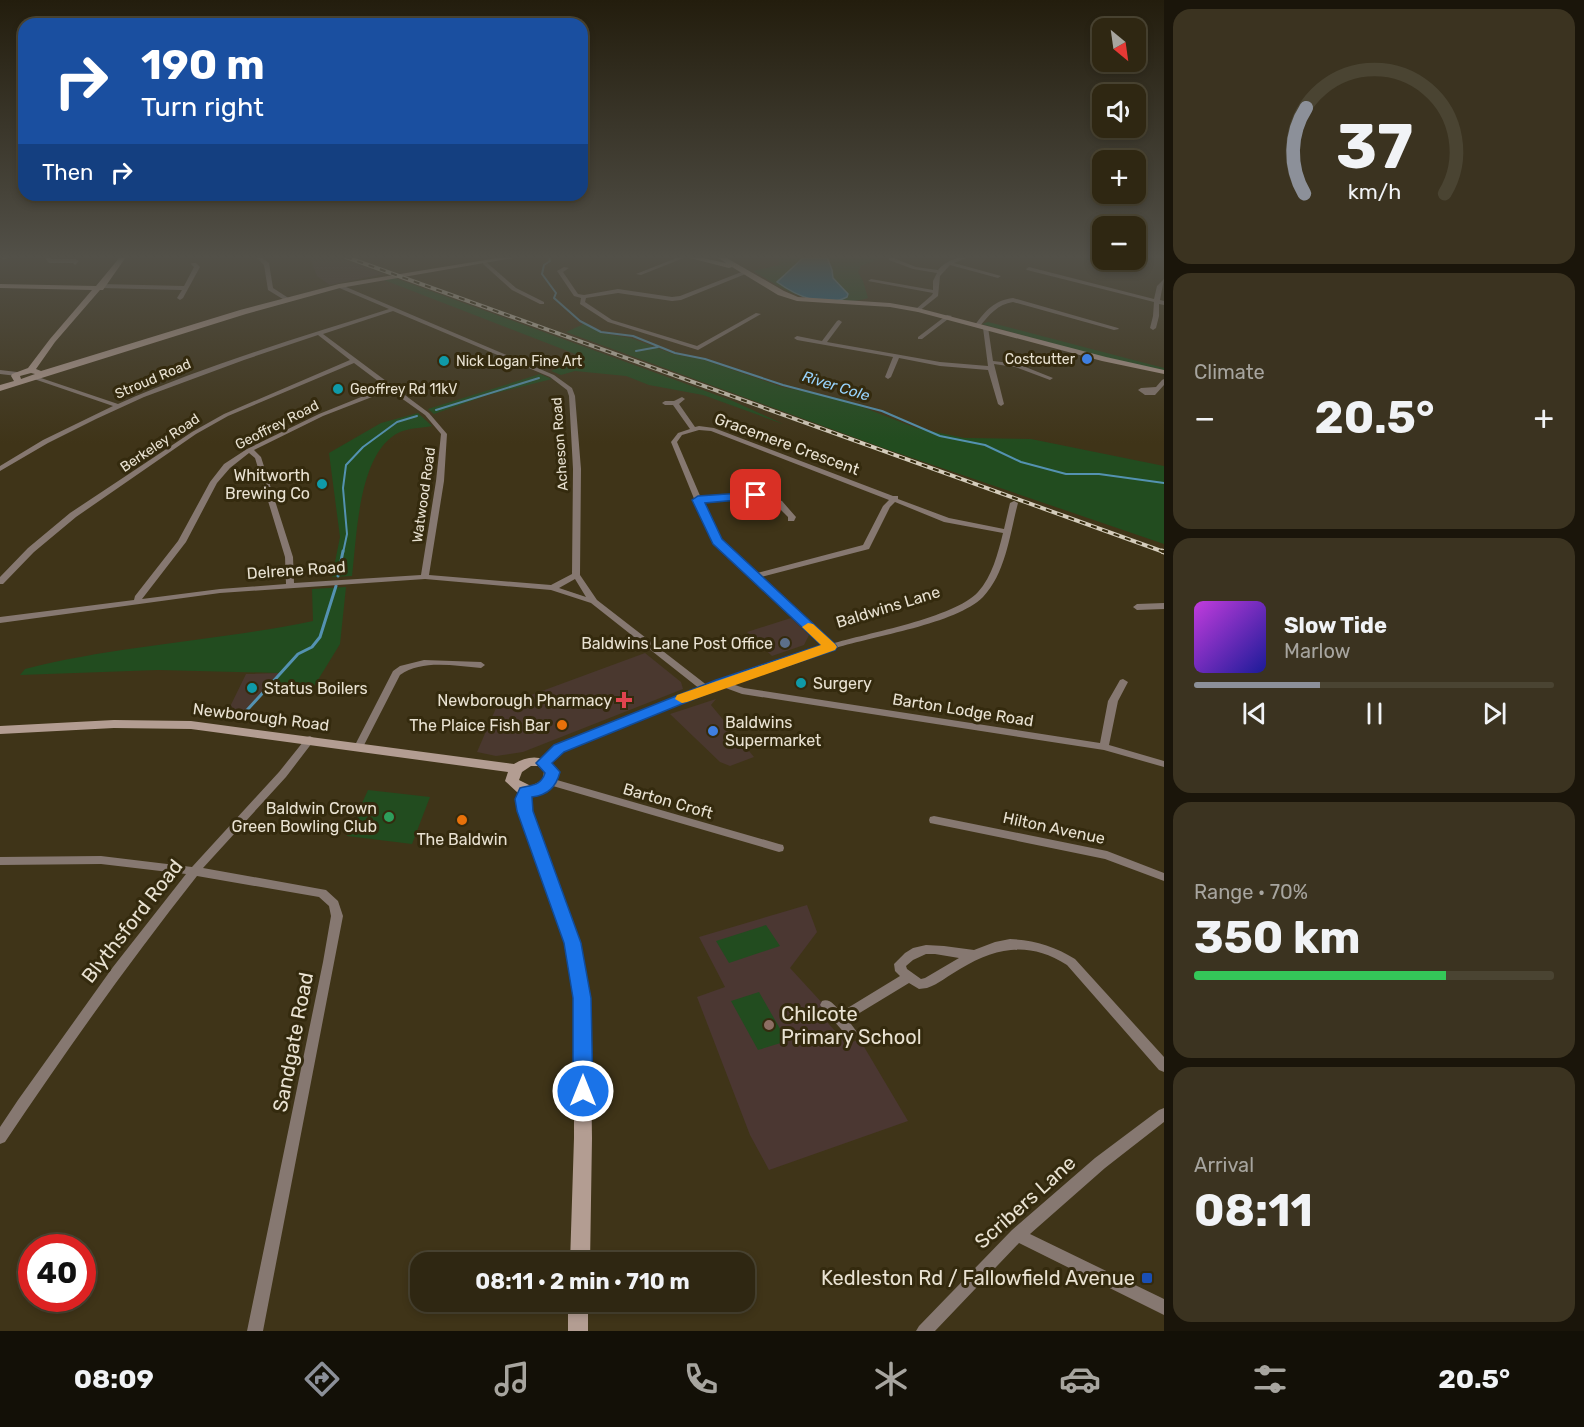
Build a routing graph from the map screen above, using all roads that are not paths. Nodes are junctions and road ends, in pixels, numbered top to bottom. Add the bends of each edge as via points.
1 (72, 319) edge
2 (223, 319) edge
3 (362, 319) edge
4 (418, 319) edge
5 (607, 319) edge
6 (749, 319) edge
7 (945, 319) edge
8 (962, 319) edge
9 (982, 319) edge
10 (1078, 319) edge
11 (1156, 319) edge
12 (839, 322) dead end
13 (982, 324) junction
14 (932, 328) junction
15 (1153, 328) dead end
16 (1116, 329) dead end
17 (941, 331) dead end
18 (318, 333) junction
19 (797, 338) dead end
20 (920, 338) dead end
21 (824, 342) junction
22 (897, 356) junction
23 (356, 360) junction
24 (990, 365) junction
25 (1164, 366) edge
26 (0, 372) edge
27 (1164, 372) edge
28 (36, 374) junction
29 (18, 377) junction
30 (888, 377) dead end
31 (1050, 378) dead end
32 (1164, 381) edge
33 (391, 387) junction
34 (0, 388) edge
35 (1158, 389) dead end
36 (682, 399) dead end
37 (665, 403) dead end
38 (675, 403) junction
39 (1000, 404) dead end
40 (119, 406) junction
41 (693, 429) junction
42 (249, 450) junction
43 (0, 469) edge
44 (895, 498) junction
45 (698, 500) junction
46 (1014, 502) dead end
47 (791, 519) dead end
48 (1007, 532) junction
49 (576, 575) junction
50 (754, 576) junction
51 (426, 577) junction
52 (0, 582) edge
53 (290, 586) junction
54 (552, 588) junction
55 (138, 602) junction
56 (594, 602) junction
57 (1164, 606) edge
58 (1137, 607) dead end
59 (0, 620) edge
60 (830, 647) junction
61 (481, 665) dead end
62 (1123, 682) dead end
63 (721, 683) junction
64 (705, 690) junction
65 (0, 730) edge
66 (310, 740) junction
67 (359, 747) junction
68 (1104, 747) junction
69 (543, 763) junction
70 (1164, 764) edge
71 (516, 769) junction
72 (550, 782) junction
73 (525, 792) junction
74 (934, 820) dead end
75 (779, 848) dead end
76 (0, 861) edge
77 (194, 871) junction
78 (1164, 877) edge
79 (975, 955) junction
80 (907, 978) junction
81 (826, 1005) dead end
82 (840, 1018) junction
83 (851, 1032) dead end
84 (1164, 1066) edge
85 (1164, 1114) edge
86 (0, 1138) edge
87 (1017, 1235) junction
88 (579, 1252) edge
89 (1164, 1306) edge
90 (578, 1312) edge
91 (255, 1331) edge
92 (578, 1331) edge
93 (924, 1331) edge

1 - 28 street via 49,344
2 - 28 street
3 - 18 street, Stroud Road
4 - 49 street, Acheson Road via 552,375 570,389 577,470
5 - 6 street via 698,348
7 - 14 street
8 - 13 street
9 - 13 street
10 - 16 street
11 - 15 street
12 - 21 street
13 - 24 street
13 - 25 street
13 - 27 street
14 - 17 street
14 - 20 street
18 - 23 street, Watwood Road
18 - 40 street, Stroud Road via 196,373
19 - 21 street
21 - 22 street
22 - 24 street via 940,364
22 - 30 street
23 - 33 street, Watwood Road
23 - 52 street, Berkeley Road via 226,415 194,433 73,515
24 - 31 street via 1022,366
24 - 39 street
26 - 29 street
28 - 29 street
28 - 40 street
29 - 34 street
32 - 35 street
33 - 42 street, Geoffrey Road
33 - 51 street, Watwood Road via 427,414 444,434
36 - 38 street
37 - 38 street
38 - 41 street
40 - 43 street, Stroud Road via 50,438
41 - 44 street, Gracemere Crescent via 723,432
41 - 45 street, Gracemere Crescent via 680,434 674,442
42 - 53 street via 258,457 287,547
42 - 55 street, Geoffrey Road via 218,475 182,542
44 - 48 street, Gracemere Crescent via 947,520
44 - 50 street via 866,547
45 - 47 street via 756,495 779,503
45 - 50 street, Gracemere Crescent via 713,536
46 - 48 street, Baldwins Lane
48 - 60 street, Baldwins Lane via 991,582 969,603
49 - 54 street
49 - 56 street
50 - 60 street, Gracemere Crescent
51 - 53 street, Delrene Road
51 - 54 street, Delrene Road
53 - 55 street, Delrene Road
54 - 56 street, Delrene Road
55 - 59 street, Delrene Road
56 - 64 street
57 - 58 street
60 - 63 street, Baldwins Lane
61 - 67 street via 402,668
62 - 68 street via 1113,701
63 - 64 street, Baldwins Lane
63 - 68 street, Barton Lodge Road via 750,692
64 - 69 street, Baldwins Lane via 559,749
65 - 66 street, Newborough Road via 114,724 191,725
66 - 67 street, Newborough Road
66 - 77 street, Blythsford Road via 260,801
67 - 71 street, Newborough Road
68 - 70 street, Barton Lodge Road
69 - 71 street via 527,762
69 - 72 street via 552,772
71 - 73 street via 512,781
72 - 73 street via 538,791
72 - 75 street, Barton Croft
73 - 88 street via 525,811 573,943 582,998
74 - 78 street, Hilton Avenue via 1107,855
76 - 77 street via 101,860
77 - 86 street, Blythsford Road via 75,1027
77 - 91 street, Sandgate Road via 322,893 336,908 329,962
79 - 80 street via 927,983
79 - 80 street via 924,949 900,964
79 - 84 street via 1010,942 1063,957
80 - 82 street
81 - 82 street
82 - 83 street
85 - 87 street, Scribers Lane via 1100,1162
87 - 89 street
87 - 93 street, Scribers Lane
90 - 92 street

